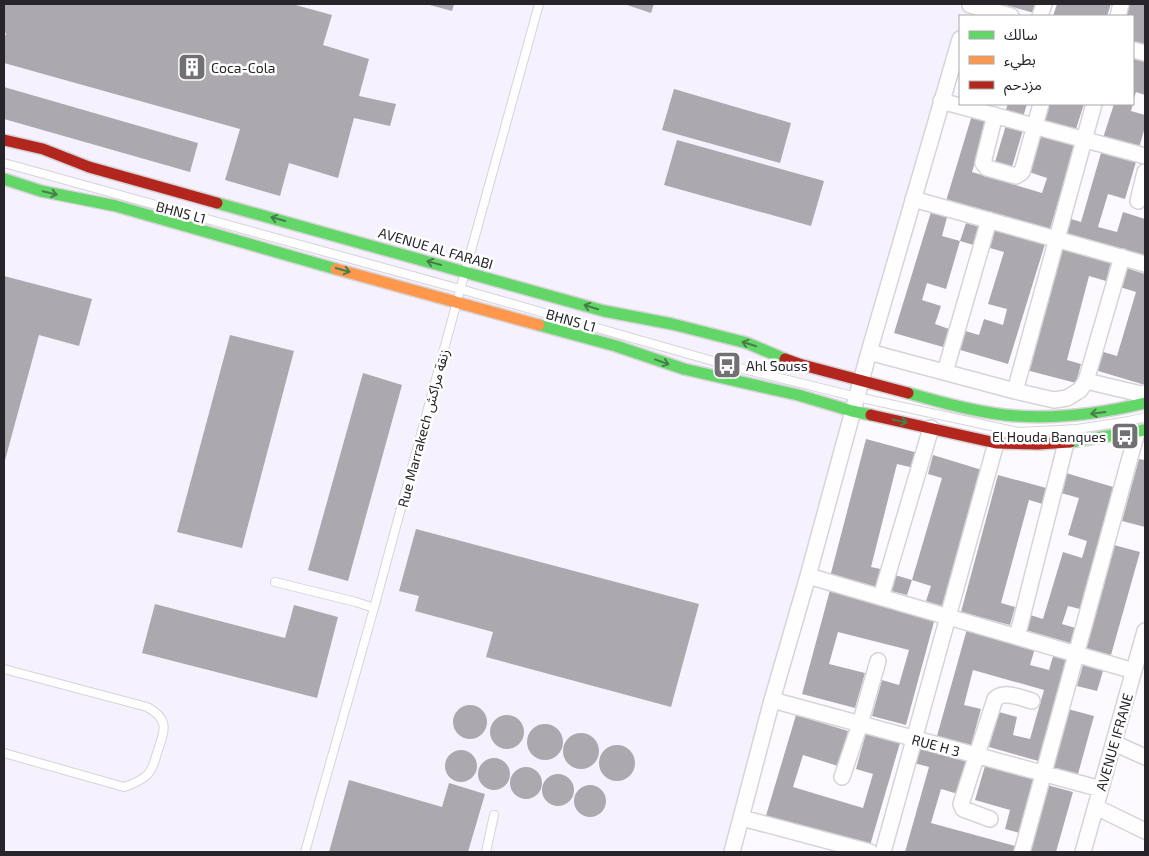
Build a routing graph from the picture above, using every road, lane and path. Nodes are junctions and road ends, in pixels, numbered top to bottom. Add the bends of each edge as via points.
1 (539, 4) edge
2 (970, 8) edge
3 (1006, 15) edge
4 (959, 42) edge
5 (941, 101) junction
6 (1041, 105) edge
7 (1094, 105) edge
8 (995, 114) junction
9 (1035, 126) junction
10 (1084, 139) junction
11 (4, 140) edge
12 (1145, 156) edge
13 (4, 164) edge
14 (4, 168) edge
15 (1145, 172) edge
16 (4, 179) edge
17 (913, 199) junction
18 (1138, 201) dead end
19 (989, 220) junction
20 (1057, 239) junction
21 (1122, 257) junction
22 (1145, 264) edge
23 (465, 272) junction
24 (459, 294) junction
25 (869, 352) junction
26 (945, 372) junction
27 (862, 381) junction
28 (1086, 381) junction
29 (1015, 391) junction
30 (1145, 393) edge
31 (855, 403) junction
32 (1145, 403) edge
33 (1145, 417) edge
34 (930, 428) junction
35 (1142, 428) edge
36 (996, 443) junction
37 (1066, 443) junction
38 (808, 576) junction
39 (275, 582) dead end
40 (881, 597) junction
41 (374, 608) junction
42 (948, 617) junction
43 (1145, 631) edge
44 (1018, 637) junction
45 (1076, 654) junction
46 (878, 661) dead end
47 (4, 668) edge
48 (1134, 671) junction
49 (772, 700) junction
50 (1032, 701) dead end
51 (860, 724) junction
52 (914, 739) junction
53 (1114, 743) junction
54 (4, 753) edge
55 (977, 756) junction
56 (1145, 757) edge
57 (1044, 774) junction
58 (842, 777) dead end
59 (1101, 789) junction
60 (1096, 807) junction
61 (494, 815) dead end
62 (742, 818) junction
63 (990, 819) dead end
64 (1145, 831) edge
65 (305, 852) edge
66 (486, 852) edge
67 (732, 852) edge
68 (870, 852) edge
69 (882, 852) edge
70 (1022, 852) edge
71 (1083, 852) edge

1 - 23 lane, Rue Marrakech زنقة مراكش
2 - 3 street
4 - 5 street
5 - 8 street
5 - 17 street
6 - 9 street
7 - 10 street
8 - 9 street
8 - 9 street via 983,163 987,168 1016,176 1022,172
9 - 10 street
10 - 12 street
10 - 20 street
23 -> 11 street, AVENUE AL FARABI
13 - 24 lane, BHNS L1
14 - 24 lane, BHNS L1
15 - 18 street
16 -> 24 street via 41,191 116,206 358,275
17 - 19 street
17 - 25 street
19 - 20 street
19 - 26 street
20 - 21 street
20 - 29 street
21 - 22 street
21 - 28 street
23 - 24 lane, Rue Marrakech زنقة مراكش
27 -> 23 street, AVENUE AL FARABI via 800,364 747,343 604,311
24 - 31 street via 672,365 798,395
24 - 41 lane, Rue Marrakech زنقة مراكش
25 - 26 street
25 - 27 street
26 - 29 street
27 - 31 street
32 -> 27 street, AVENUE AL FARABI via 1078,415 1006,415 959,407
28 - 29 street via 1074,394 1054,400
28 - 30 street
31 - 33 lane via 1019,432 1077,429
31 -> 34 street
31 - 35 lane via 1020,434 1131,426
31 - 38 street
34 - 36 street
34 - 40 street
35 - 37 street
35 - 45 street
36 - 37 street
36 - 42 street
37 - 44 street
38 - 40 street
38 - 49 street
39 - 41 lane
40 - 42 street
41 - 65 lane, Rue Marrakech زنقة مراكش
42 - 44 street
42 - 52 street
43 - 48 street, AVENUE IFRANE
44 - 45 street
45 - 48 street
45 - 57 street
46 - 51 street
47 - 54 lane via 147,707 156,712 165,731 147,775 124,787
48 - 53 street, AVENUE IFRANE
49 - 51 street, RUE H 3
49 - 62 street
50 - 55 street via 1005,694 996,699
51 - 52 street, RUE H 3
51 - 58 street
52 - 55 street, RUE H 3
52 - 69 street
53 - 56 street
53 - 59 street, AVENUE IFRANE
55 - 57 street, RUE H 3
55 - 63 street via 962,809
57 - 59 street, RUE H 3
57 - 70 street
59 - 60 street, AVENUE IFRANE
60 - 64 street
60 - 71 street, AVENUE IFRANE
61 - 66 lane
62 - 67 street
62 - 68 street

